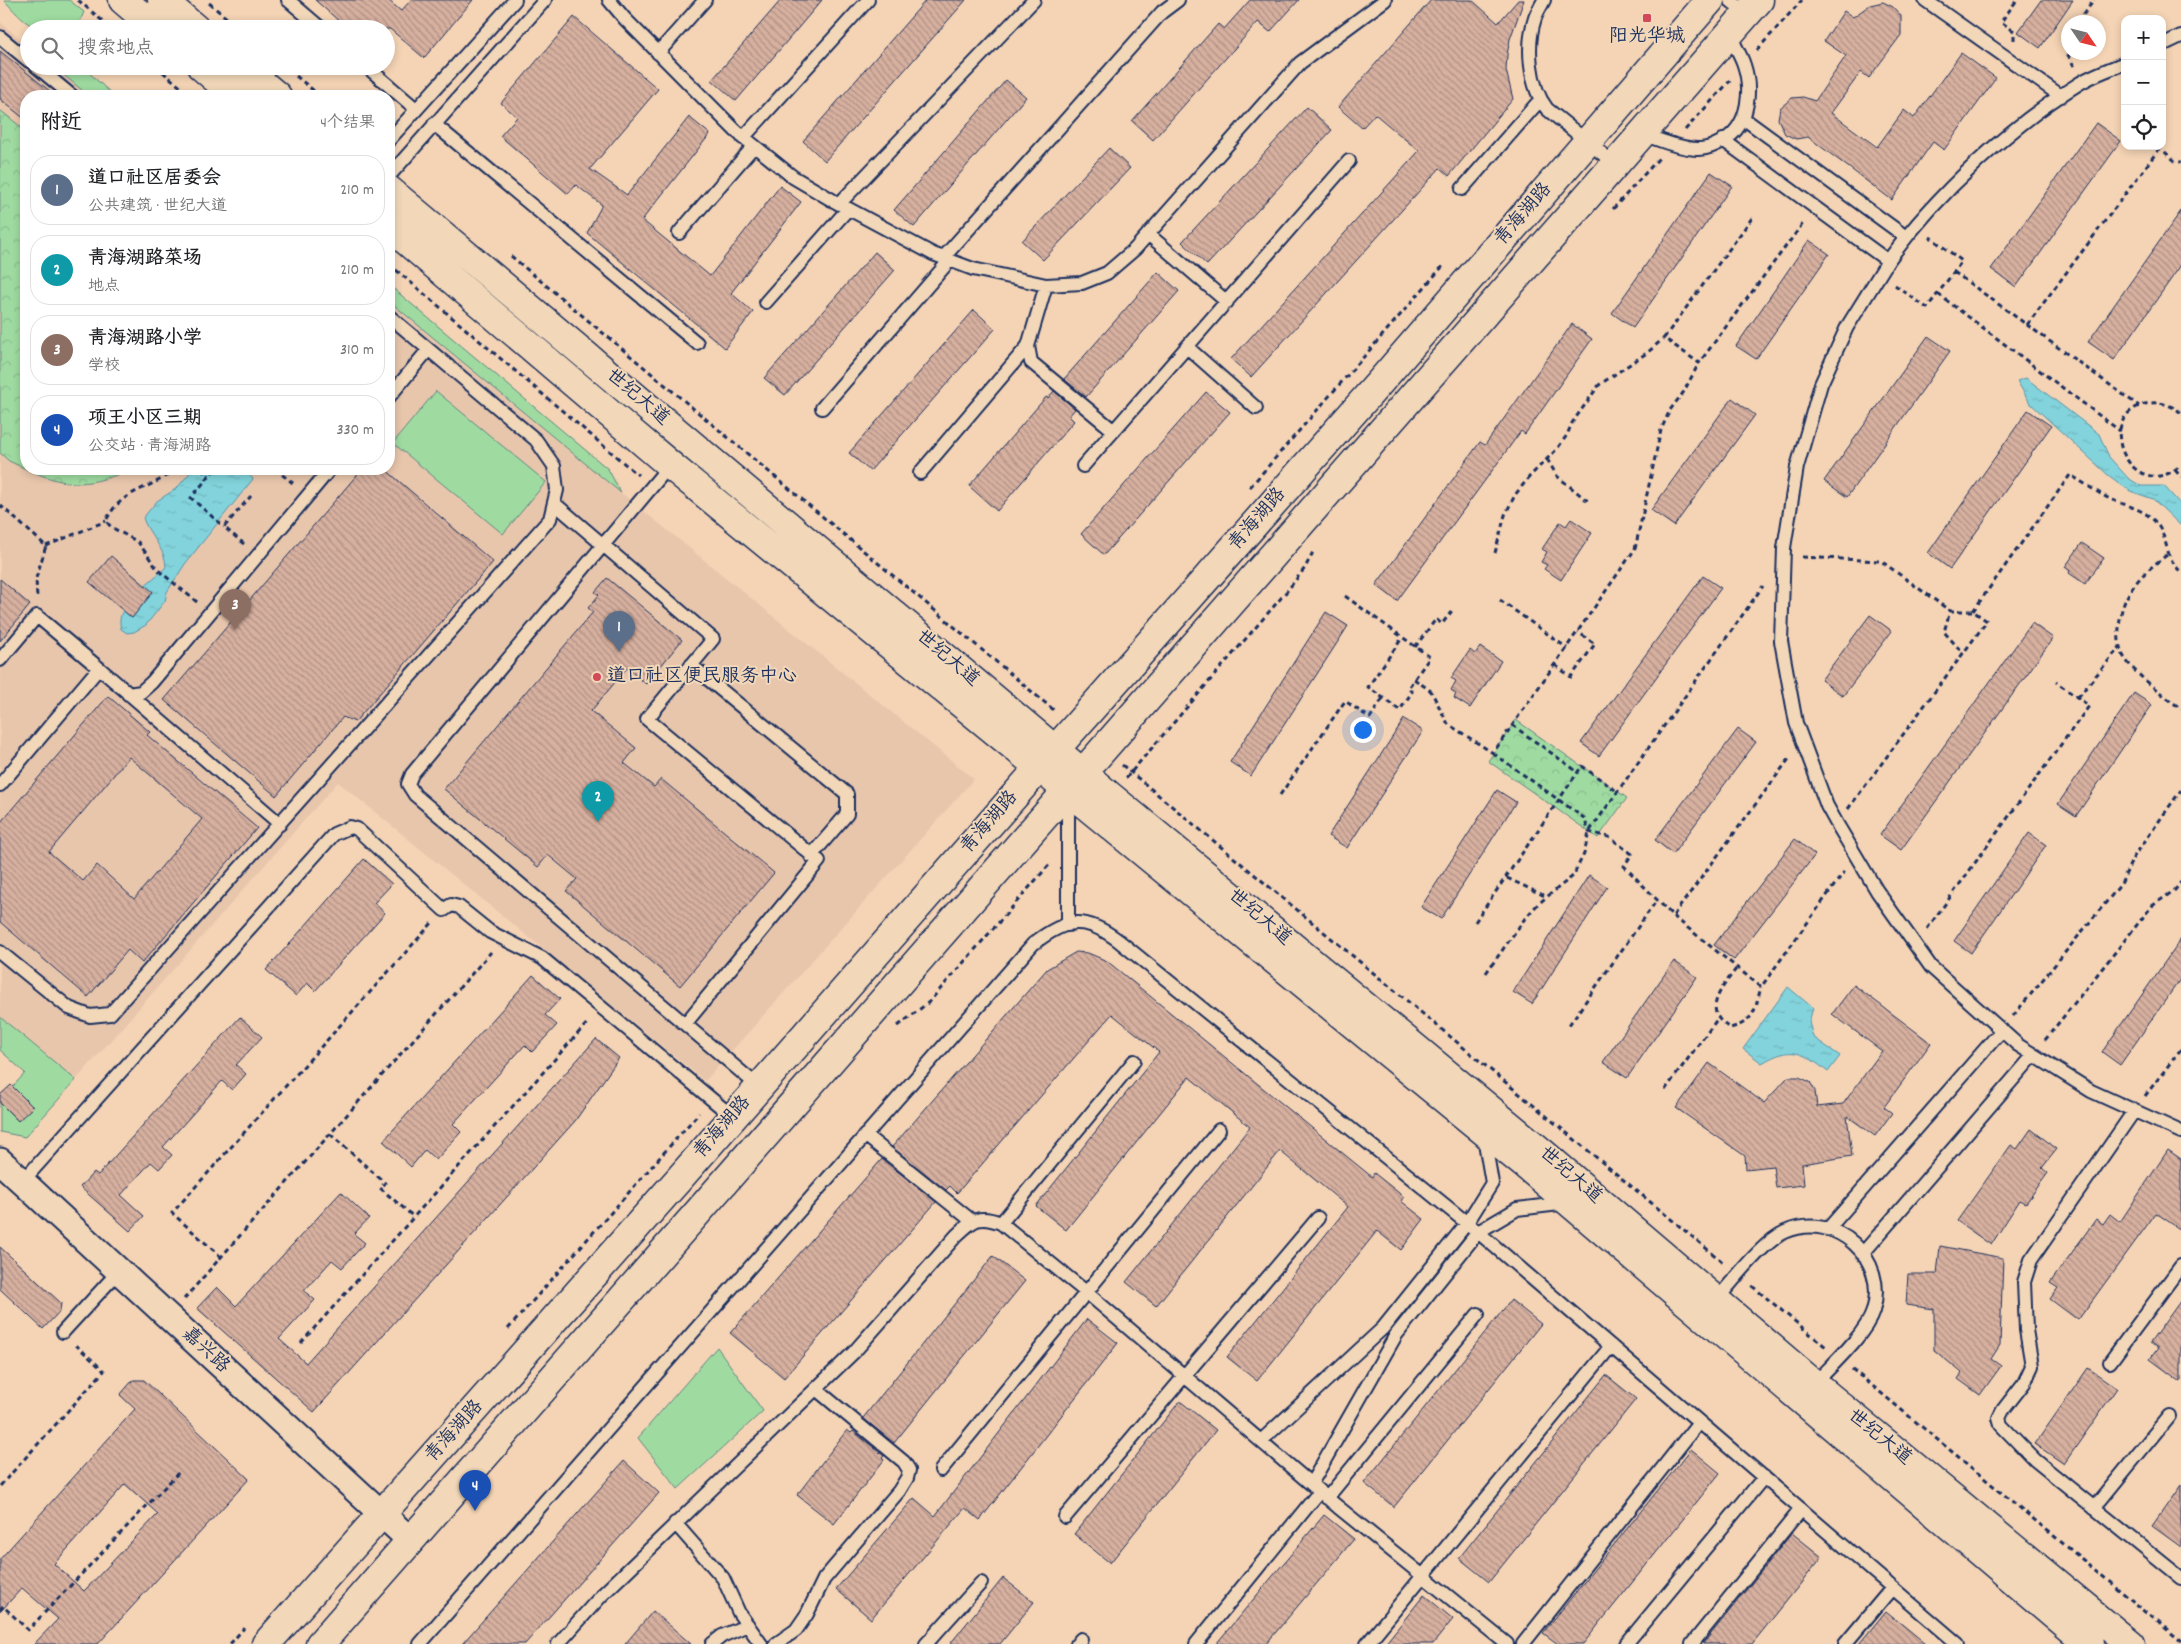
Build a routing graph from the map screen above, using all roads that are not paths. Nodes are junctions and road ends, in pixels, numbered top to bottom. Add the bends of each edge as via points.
1 (123, 0) edge
2 (162, 0) edge
3 (288, 0) edge
4 (515, 0) edge
5 (545, 0) edge
6 (609, 0) edge
7 (705, 0) edge
8 (868, 0) edge
9 (1034, 0) edge
10 (1178, 0) edge
11 (1384, 0) edge
12 (1544, 0) edge
13 (1710, 0) edge
14 (1925, 0) edge
15 (1745, 5) edge
16 (146, 20) edge
17 (185, 20) edge
18 (311, 20) edge
19 (1729, 34) junction
20 (2181, 36) edge
21 (0, 37) edge
22 (2166, 43) edge
23 (658, 53) junction
24 (20, 54) edge
25 (2121, 65) edge
26 (47, 75) edge
27 (212, 75) edge
28 (252, 75) edge
29 (376, 75) edge
30 (65, 90) edge
31 (229, 90) edge
32 (270, 90) edge
33 (394, 90) edge
34 (395, 91) edge
35 (2061, 96) junction
36 (1540, 100) junction
37 (416, 109) junction
38 (1743, 118) junction
39 (434, 124) junction
40 (395, 133) edge
41 (1642, 134) junction
42 (744, 138) junction
43 (1723, 140) junction
44 (1587, 142) junction
45 (754, 146) junction
46 (1349, 161) dead end
47 (1615, 164) junction
48 (395, 169) edge
49 (1462, 189) dead end
50 (395, 195) edge
51 (844, 206) junction
52 (395, 231) edge
53 (679, 233) dead end
54 (1148, 234) junction
55 (1906, 237) junction
56 (946, 259) junction
57 (1888, 261) junction
58 (1046, 285) junction
59 (766, 302) dead end
60 (1227, 302) junction
61 (395, 321) edge
62 (697, 343) dead end
63 (1028, 346) junction
64 (1187, 347) junction
65 (428, 350) junction
66 (395, 391) edge
67 (822, 408) dead end
68 (1256, 408) dead end
69 (1114, 431) junction
70 (670, 465) junction
71 (1083, 466) dead end
72 (920, 472) dead end
73 (325, 475) edge
74 (554, 503) junction
75 (604, 544) junction
76 (0, 660) edge
77 (691, 665) junction
78 (99, 668) junction
79 (128, 694) junction
80 (1048, 758) junction
81 (1075, 781) junction
82 (0, 785) edge
83 (280, 824) junction
84 (811, 856) junction
85 (1068, 925) junction
86 (0, 952) edge
87 (685, 1024) junction
88 (2002, 1030) junction
89 (2033, 1056) junction
90 (1134, 1061) dead end
91 (759, 1087) junction
92 (2134, 1111) junction
93 (733, 1117) junction
94 (1219, 1130) dead end
95 (1482, 1130) junction
96 (2181, 1132) edge
97 (865, 1135) junction
98 (0, 1161) edge
99 (22, 1182) junction
100 (1570, 1203) junction
101 (1318, 1218) dead end
102 (972, 1221) junction
103 (1001, 1223) junction
104 (1467, 1223) junction
105 (1828, 1228) junction
106 (1478, 1232) junction
107 (1864, 1252) junction
108 (2181, 1266) edge
109 (119, 1271) junction
110 (1086, 1292) junction
111 (1715, 1301) junction
112 (1478, 1314) dead end
113 (63, 1332) road end
114 (1611, 1346) junction
115 (2110, 1362) dead end
116 (1185, 1376) junction
117 (1814, 1384) junction
118 (816, 1390) junction
119 (2169, 1416) dead end
120 (1699, 1422) junction
121 (1261, 1441) junction
122 (941, 1470) dead end
123 (1764, 1477) junction
124 (1320, 1491) junction
125 (2094, 1508) junction
126 (1801, 1509) junction
127 (382, 1514) junction
128 (1065, 1517) dead end
129 (675, 1523) junction
130 (410, 1540) junction
131 (1423, 1576) junction
132 (2181, 1578) edge
133 (981, 1583) dead end
134 (1892, 1588) junction
135 (748, 1625) junction
136 (275, 1639) edge
137 (320, 1644) edge
138 (420, 1644) edge
139 (558, 1644) edge
140 (712, 1644) edge
141 (761, 1644) edge
142 (776, 1644) edge
143 (926, 1644) edge
144 (1196, 1644) edge
145 (1367, 1644) edge
146 (1507, 1644) edge
147 (1523, 1644) edge
148 (1626, 1644) edge
149 (1692, 1644) edge
150 (1845, 1644) edge
151 (1958, 1644) edge
152 (2089, 1644) edge
153 (2130, 1644) edge

1 - 16 street
2 - 17 street
3 - 18 lane
4 - 37 lane
5 - 39 lane
6 - 23 lane
7 - 23 lane
8 - 42 lane
9 - 51 lane
10 - 56 lane via 1162,12
11 - 54 lane via 1300,63
12 - 36 lane via 1535,17 1529,45
13 - 44 street, 青海湖路
14 - 35 lane
15 - 19 street, 青海湖路
19 - 38 lane via 1747,76 1747,109
19 - 41 street, 青海湖路
20 - 22 lane
21 - 24 lane
23 - 42 lane
25 - 35 lane via 2081,82
26 - 30 lane
27 - 31 street
28 - 32 street
29 - 33 lane
34 - 37 lane
35 - 55 lane via 2019,124
36 - 44 lane
36 - 49 lane
37 - 40 lane
38 - 43 lane via 1732,135
38 - 55 lane
39 - 48 lane
39 - 62 lane
41 - 43 lane via 1677,146 1700,149
41 - 47 street, 青海湖路
42 - 45 lane
43 - 57 lane
44 - 47 lane
44 - 80 street, 青海湖路
45 - 51 lane via 793,176
45 - 53 lane
46 - 60 lane
47 - 81 street, 青海湖路
50 - 80 street, 世纪大道
51 - 56 lane
51 - 59 lane
52 - 70 street, 世纪大道
54 - 58 lane via 1107,273 1082,283
54 - 60 lane
55 - 57 lane
56 - 58 lane via 973,269
56 - 67 lane
57 - 88 lane via 1847,327 1821,384 1797,467 1784,556 1782,641 1796,723 1837,824 1877,890 1931,967
58 - 63 lane
60 - 64 lane
61 - 65 lane
63 - 69 lane via 1031,362
63 - 72 lane
64 - 68 lane
64 - 69 lane
65 - 66 lane
65 - 74 lane via 536,440 554,466 557,490
69 - 71 lane
70 - 75 lane
70 - 80 street, 世纪大道
73 - 79 lane via 152,682 141,692
74 - 75 lane
74 - 83 lane via 550,519 540,532
75 - 77 lane via 713,639
75 - 87 lane via 412,774 408,784 415,795
76 - 78 lane via 37,616
77 - 84 lane via 847,794 847,814
77 - 84 lane via 647,719
78 - 79 lane
78 - 82 lane
79 - 83 lane
80 - 81 street, 世纪大道
80 - 91 street, 青海湖路
81 - 85 lane
81 - 95 street, 世纪大道
81 - 111 street, 世纪大道 via 1544,1154
81 - 130 street, 青海湖路
83 - 86 lane via 110,1014 90,1016 69,1008
84 - 87 lane via 818,861
85 - 97 lane via 1052,929 1033,944
85 - 104 lane via 1082,922 1102,928
87 - 91 lane
88 - 89 lane
88 - 105 lane
89 - 92 lane via 2091,1091
89 - 107 lane
90 - 103 lane
91 - 93 street, 青海湖路
92 - 96 lane
92 - 125 lane via 2031,1260 2024,1282 2026,1330 2032,1366 2024,1384 1999,1418 2001,1425 2035,1460
93 - 99 lane via 542,958 490,932 459,906 451,905 444,910 350,827 334,834
93 - 127 street, 青海湖路
94 - 110 lane
95 - 100 street, 世纪大道
95 - 104 lane via 1492,1184
97 - 102 lane
97 - 138 lane
98 - 99 street, 嘉兴路
99 - 109 street, 嘉兴路
100 - 106 lane via 1517,1209
100 - 152 street, 世纪大道
101 - 116 lane
102 - 103 lane via 988,1218
102 - 118 lane
103 - 110 lane
104 - 106 lane
104 - 121 lane via 1383,1328
105 - 107 lane via 1848,1238
105 - 111 lane via 1806,1227 1785,1232 1767,1245
106 - 114 lane
106 - 124 lane via 1396,1335
107 - 117 lane via 1873,1270 1876,1291 1873,1311 1864,1330
108 - 115 lane
109 - 113 lane
109 - 127 street, 嘉兴路
110 - 116 lane
110 - 122 lane
111 - 117 street, 世纪大道
112 - 124 lane
114 - 120 lane
114 - 131 lane
116 - 121 lane
116 - 128 lane
117 - 153 street, 世纪大道
118 - 129 lane
118 - 142 lane via 904,1462 909,1470 899,1491 824,1579 796,1630
119 - 125 lane
120 - 123 lane
120 - 147 lane
121 - 124 lane
123 - 126 lane
123 - 148 lane
124 - 131 lane
124 - 144 lane
125 - 132 lane
126 - 134 lane
126 - 149 lane
127 - 130 street, 嘉兴路
127 - 136 street, 青海湖路
129 - 135 lane via 723,1578
129 - 139 lane via 602,1594
130 - 137 street, 青海湖路
131 - 145 lane
131 - 146 lane
133 - 143 lane
134 - 150 lane
134 - 151 lane
135 - 140 lane
135 - 141 lane

